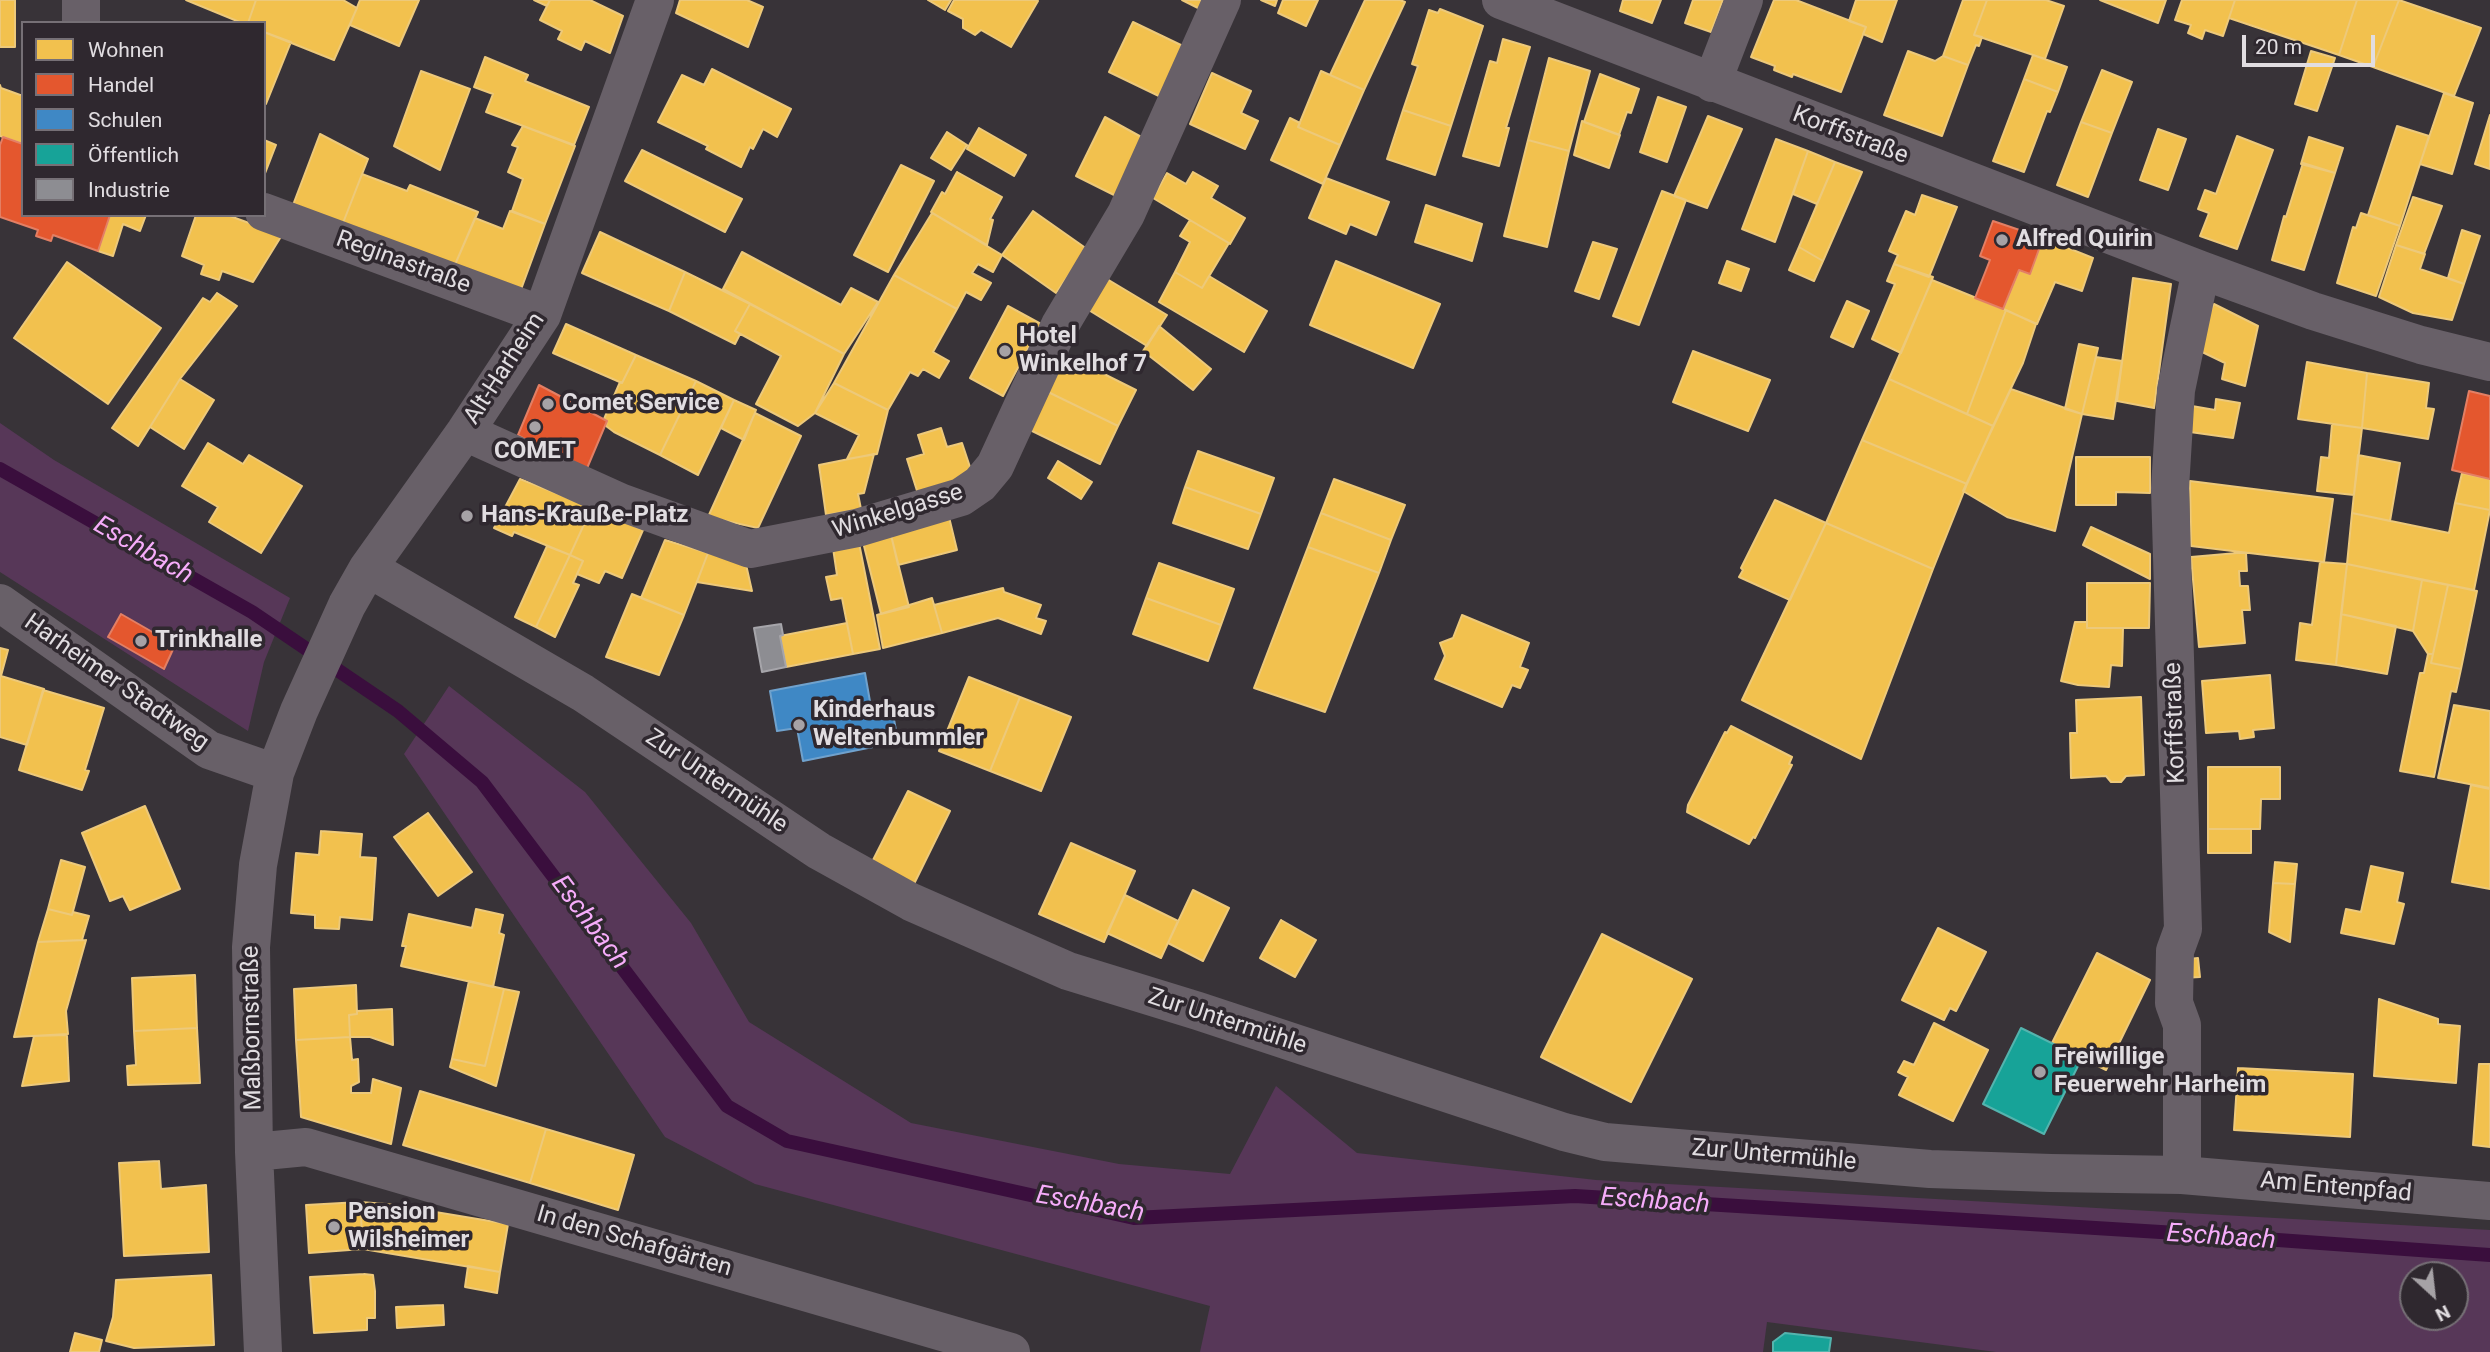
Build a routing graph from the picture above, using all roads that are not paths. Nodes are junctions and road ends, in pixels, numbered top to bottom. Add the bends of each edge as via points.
1 (81, 0) edge
2 (1222, 0) edge
3 (1501, 0) edge
4 (1744, 0) edge
5 (643, 4) edge
6 (81, 21) edge
7 (1712, 83) junction
8 (266, 213) edge
9 (2201, 271) junction
10 (542, 315) junction
11 (2490, 362) edge
12 (465, 432) junction
13 (368, 568) junction
14 (0, 603) edge
15 (299, 710) joint
16 (275, 773) junction
17 (254, 1152) junction
18 (2182, 1175) junction
19 (2490, 1202) edge
20 (264, 1352) edge
21 (1011, 1352) edge

1 - 6 street
2 - 12 street, Winkelgasse via 1126,214 1060,325 995,466 961,497 857,528 750,549 620,502
3 - 7 street, Korffstraße
4 - 7 street
5 - 10 street, Alt-Harheim
7 - 9 street, Korffstraße
8 - 10 street, Reginastraße
9 - 11 street, Korffstraße via 2313,311
9 - 18 street, Korffstraße via 2176,390 2170,488 2183,929 2175,951 2174,1003 2182,1025
10 - 12 street, Alt-Harheim
12 - 13 street, Alt-Harheim
13 - 15 street, Alt-Harheim
13 - 18 street, Zur Untermühle via 583,693 819,851 911,902 1068,971 1605,1142 1930,1169
14 - 16 street, Harheimer Stadtweg via 209,750
15 - 16 street, Maßbornstraße
16 - 17 street, Maßbornstraße via 258,864 251,947
17 - 20 street, Maßbornstraße
17 - 21 street, In den Schafgärten via 306,1147
18 - 19 street, Am Entenpfad

